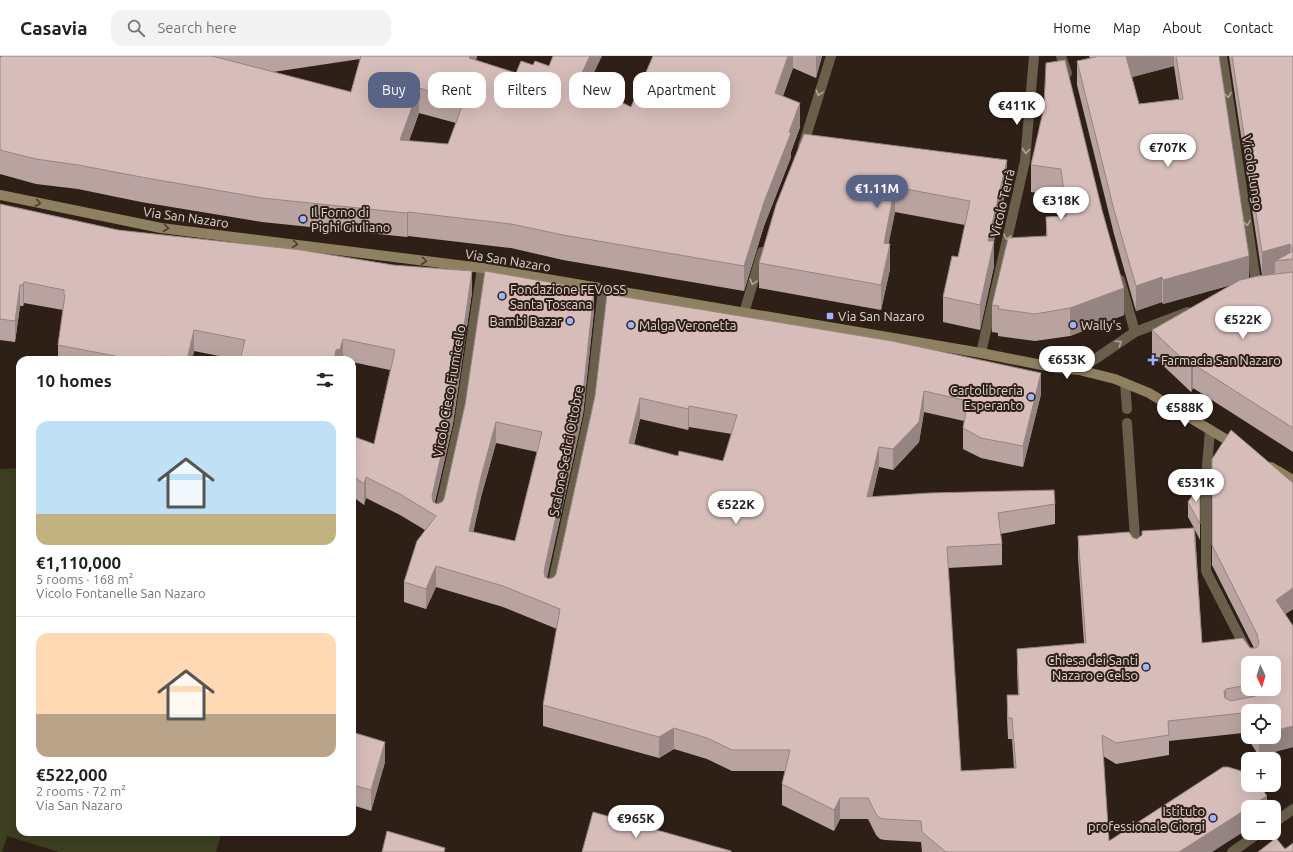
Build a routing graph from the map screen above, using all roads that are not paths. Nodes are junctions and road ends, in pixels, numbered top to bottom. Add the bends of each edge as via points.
1 (831, 56) edge
2 (1034, 56) edge
3 (1061, 56) edge
4 (1222, 56) edge
5 (1070, 82) edge
6 (800, 154) edge
7 (0, 195) edge
8 (766, 242) edge
9 (482, 268) junction
10 (1118, 273) edge
11 (603, 289) junction
12 (1258, 294) edge
13 (1195, 309) edge
14 (744, 313) junction
15 (1135, 332) junction
16 (981, 353) junction
17 (1079, 370) junction
18 (1125, 383) junction
19 (1127, 409) dead end
20 (1128, 422) dead end
21 (1210, 430) junction
22 (1248, 453) edge
23 (1261, 461) edge
24 (1293, 480) edge
25 (438, 518) edge
26 (1136, 553) edge
27 (550, 593) edge
28 (1249, 656) edge
29 (1293, 809) edge
30 (1281, 817) edge
31 (1249, 840) edge
32 (1232, 852) edge

1 -> 6 street
2 -> 16 street, Vicolo Terrà via 1025,161
3 - 5 street
4 -> 12 street, Vicolo Lungo
7 -> 9 main road, Via San Nazaro via 161,228
8 -> 14 street
9 - 11 main road, Via San Nazaro
9 - 25 street, Vicolo Cieco Fiumicello via 459,424
10 - 15 street
11 - 14 main road, Via San Nazaro
11 - 27 street, Scalone Sedici Ottobre via 589,415
13 - 15 street
14 - 16 main road, Via San Nazaro
17 -> 15 street
16 - 17 main road, Via San Nazaro
17 - 18 main road, Via San Nazaro
18 - 19 street
18 - 21 main road, Via San Nazaro via 1149,393
20 - 26 street
21 - 22 main road, Via San Nazaro
21 - 28 street via 1206,478 1206,571
23 - 24 main road
29 - 30 street
31 - 32 street

